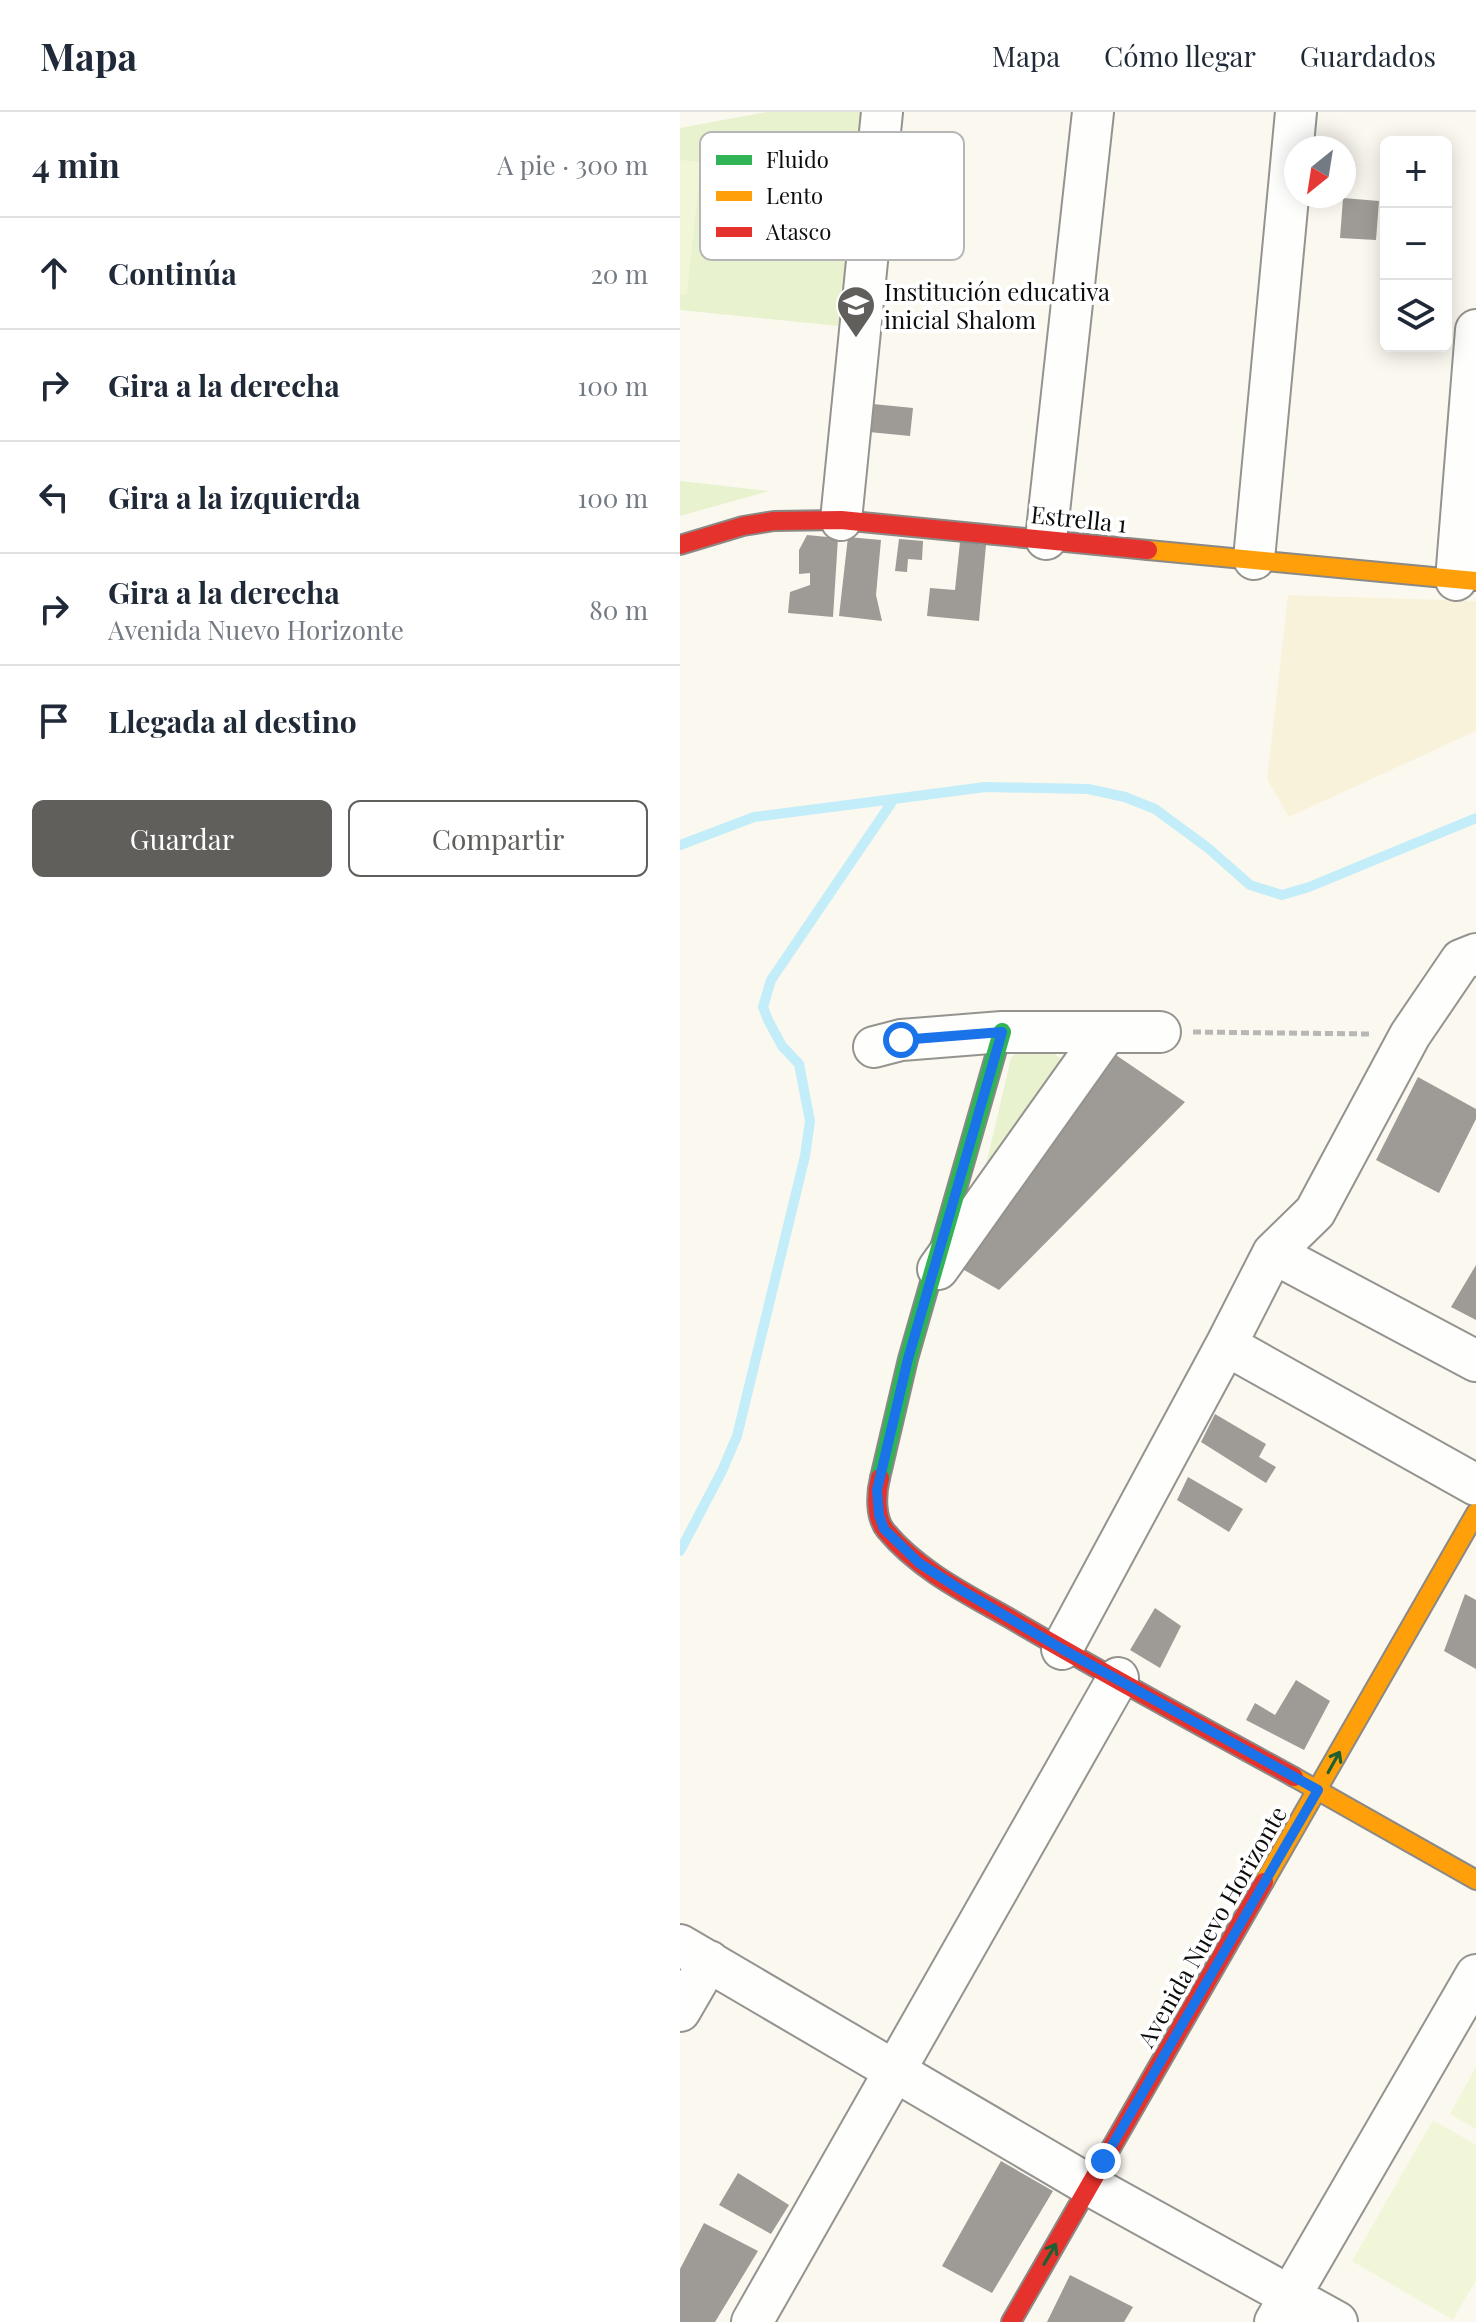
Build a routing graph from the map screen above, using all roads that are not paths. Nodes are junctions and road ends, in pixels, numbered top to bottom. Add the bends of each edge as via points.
1 (882, 112) edge
2 (1093, 112) edge
3 (1296, 112) edge
4 (880, 132) edge
5 (867, 260) edge
6 (1476, 330) edge
7 (841, 520) junction
8 (1046, 539) junction
9 (680, 545) edge
10 (1254, 559) junction
11 (1466, 580) edge
12 (1476, 954) edge
13 (1002, 1032) junction
14 (1160, 1032) road end
15 (1106, 1033) junction
16 (874, 1047) dead end
17 (1273, 1253) junction
18 (932, 1279) junction
19 (1226, 1345) junction
20 (1476, 1361) edge
21 (1476, 1485) edge
22 (1476, 1513) edge
23 (1062, 1649) junction
24 (1118, 1678) junction
25 (1318, 1790) junction
26 (1476, 1880) edge
27 (694, 1953) edge
28 (1476, 1975) edge
29 (680, 2011) edge
30 (894, 2070) junction
31 (1089, 2185) junction
32 (1283, 2309) edge
33 (752, 2322) edge
34 (1011, 2322) edge
35 (1337, 2322) edge

1 - 4 street
2 - 8 street
3 - 10 street
5 - 7 street
6 - 11 street
7 - 8 street, Estrella 1
7 - 9 street, Estrella 1 via 774,521
8 - 10 street, Estrella 1
10 - 11 street, Estrella 1
12 - 17 street via 1461,960 1410,1035 1315,1212
13 - 15 street
13 - 16 street
13 - 18 street
14 - 15 street
15 - 18 street
17 - 19 street
17 - 20 street
18 - 23 street via 877,1490 879,1515 884,1529 919,1563
19 - 21 street
19 - 23 street
25 -> 22 street, Avenida Nuevo Horizonte
23 - 24 street
24 - 25 street
24 - 30 street
25 - 26 street
25 - 31 street, Avenida Nuevo Horizonte
27 - 29 street
27 - 30 street
28 - 32 street
30 - 31 street
30 - 33 street
31 - 32 street
34 -> 31 street, Avenida Nuevo Horizonte
32 - 35 street

